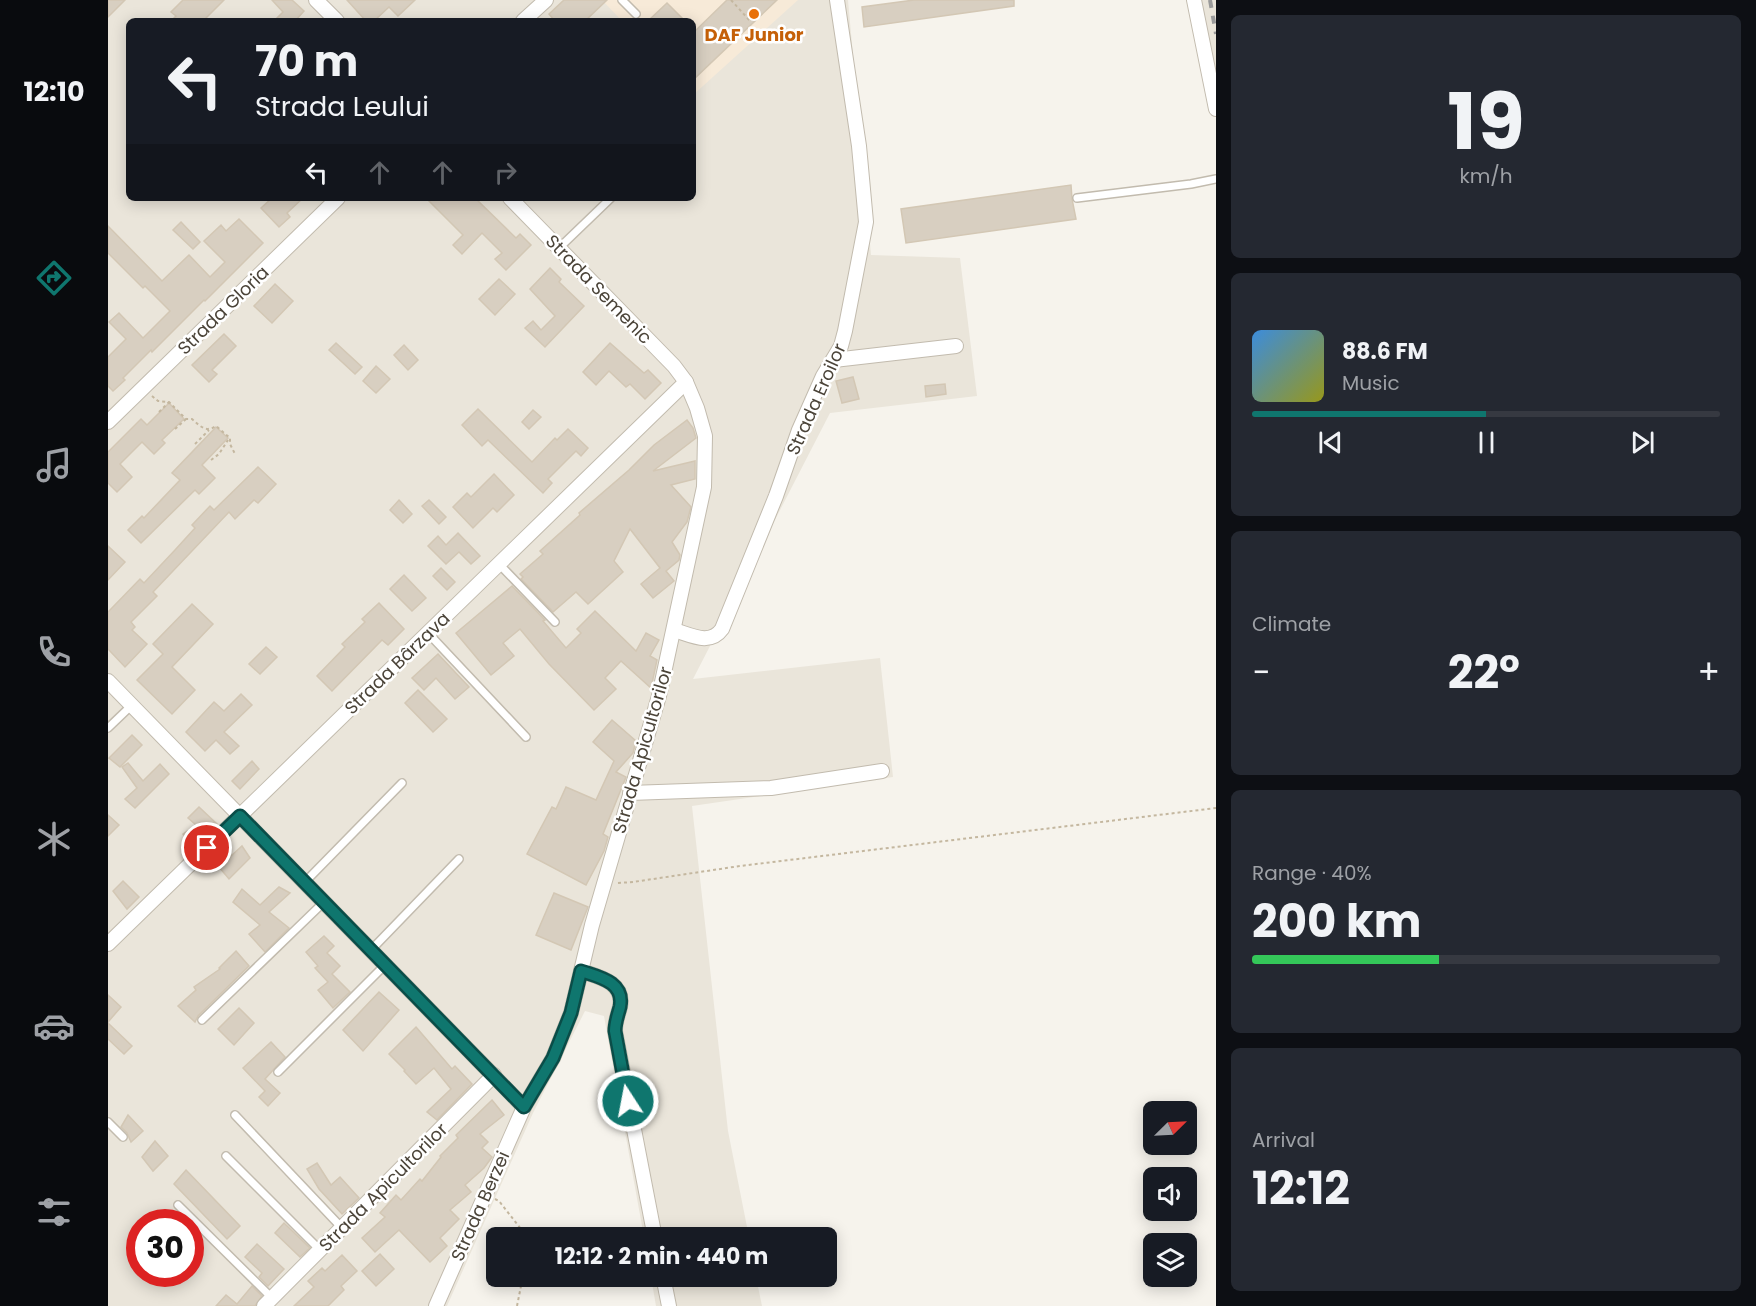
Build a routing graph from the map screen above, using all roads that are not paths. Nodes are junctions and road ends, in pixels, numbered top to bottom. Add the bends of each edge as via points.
1 (316, 0) edge
2 (546, 0) edge
3 (622, 0) edge
4 (837, 0) edge
5 (1194, 0) edge
6 (636, 14) dead end
7 (334, 18) edge
8 (526, 18) edge
9 (1216, 109) edge
10 (1216, 179) edge
11 (1077, 198) dead end
12 (335, 201) edge
13 (513, 201) edge
14 (608, 201) edge
15 (559, 249) junction
16 (956, 346) dead end
17 (834, 360) junction
18 (686, 382) junction
19 (108, 422) edge
20 (499, 564) junction
21 (555, 622) dead end
22 (674, 630) junction
23 (428, 633) junction
24 (108, 681) edge
25 (132, 705) junction
26 (108, 728) edge
27 (526, 737) dead end
28 (882, 771) dead end
29 (402, 783) dead end
30 (630, 793) junction
31 (240, 816) junction
32 (459, 859) dead end
33 (305, 882) junction
34 (324, 902) junction
35 (108, 944) edge
36 (372, 950) junction
37 (386, 964) junction
38 (581, 971) junction
39 (202, 1020) dead end
40 (278, 1072) dead end
41 (494, 1075) junction
42 (524, 1107) junction
43 (234, 1116) dead end
44 (108, 1122) edge
45 (123, 1137) dead end
46 (226, 1156) dead end
47 (178, 1205) dead end
48 (653, 1227) edge
49 (342, 1228) junction
50 (320, 1250) junction
51 (665, 1287) edge
52 (268, 1302) edge
53 (436, 1306) edge
54 (669, 1306) edge

1 - 7 street
2 - 8 street
3 - 6 lane
4 - 17 street, Strada Eroilor via 866,222 845,331
5 - 9 street
10 - 11 lane
12 - 19 street, Strada Gloria
13 - 15 street, Strada Semenic
14 - 15 lane
15 - 18 street, Strada Semenic
16 - 17 street
17 - 22 street, Strada Eroilor via 799,430 722,629 717,636 706,639
18 - 20 street, Strada Bârzava
18 - 22 street, Strada Apicultorilor via 705,436 704,487
20 - 21 lane
20 - 23 street, Strada Bârzava
22 - 30 street, Strada Apicultorilor
23 - 27 lane
23 - 31 street, Strada Bârzava
24 - 25 street
25 - 26 lane
25 - 31 street
28 - 30 street via 771,788
29 - 33 lane
30 - 38 street, Strada Apicultorilor
31 - 33 street
31 - 35 street, Strada Bârzava
32 - 36 lane
33 - 34 street
34 - 36 street
34 - 39 lane
36 - 37 street
37 - 40 lane
37 - 41 street
38 - 42 street, Strada Apicultorilor via 571,1013 553,1058
38 - 48 street via 610,981 620,996 615,1031
41 - 42 street
41 - 49 street, Strada Apicultorilor
42 - 53 street, Strada Berzei
43 - 49 lane
44 - 45 lane
46 - 50 lane
47 - 52 lane, Strada Apicultorilor
49 - 50 street, Strada Apicultorilor
50 - 52 street, Strada Apicultorilor
51 - 54 street

